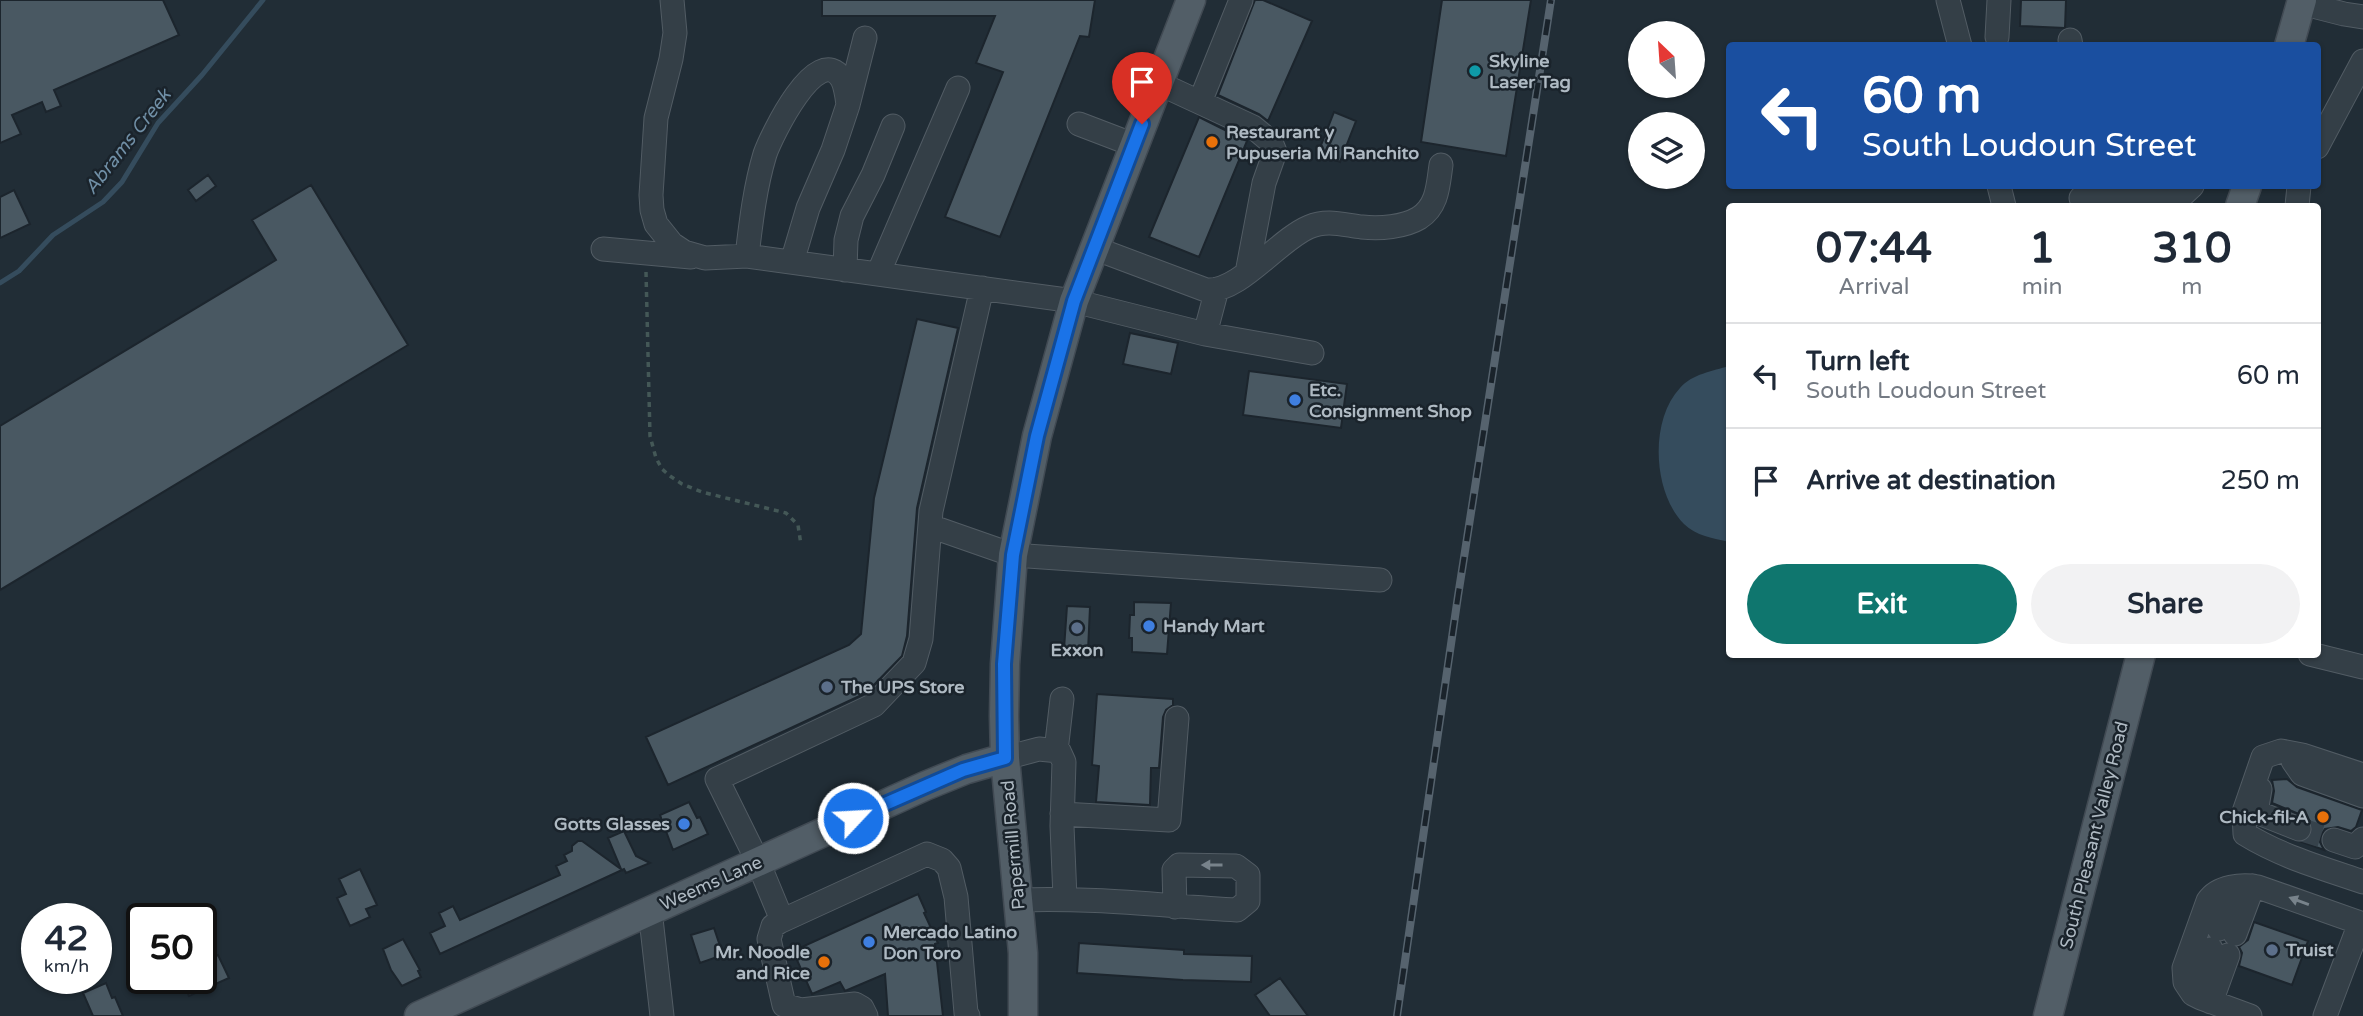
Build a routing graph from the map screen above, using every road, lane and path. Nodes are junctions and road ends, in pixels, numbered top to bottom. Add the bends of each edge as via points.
1 (672, 0) edge
2 (1191, 0) edge
3 (1241, 0) edge
4 (1948, 0) edge
5 (1999, 0) edge
6 (2302, 1) edge
7 (2357, 12) edge
8 (1997, 37) dead end
9 (865, 38) dead end
10 (1959, 41) edge
11 (2290, 42) edge
12 (2363, 61) edge
13 (1158, 83) junction
14 (958, 88) dead end
15 (1200, 103) junction
16 (849, 106) junction
17 (1079, 124) dead end
18 (893, 126) dead end
19 (2321, 140) edge
20 (1134, 145) junction
21 (1441, 165) dead end
22 (2189, 189) edge
23 (2081, 197) edge
24 (1094, 248) junction
25 (603, 250) dead end
26 (646, 253) junction
27 (747, 256) junction
28 (705, 258) junction
29 (792, 262) junction
30 (845, 270) junction
31 (1247, 273) junction
32 (877, 274) junction
33 (982, 288) junction
34 (1217, 289) junction
35 (1074, 301) junction
36 (1205, 334) junction
37 (1312, 353) dead end
38 (930, 526) junction
39 (800, 545) dead end
40 (1013, 555) junction
41 (1380, 580) dead end
42 (2321, 657) edge
43 (2140, 658) edge
44 (2363, 667) edge
45 (1062, 699) dead end
46 (1177, 718) dead end
47 (1056, 751) junction
48 (1005, 758) junction
49 (2293, 761) junction
50 (2363, 775) edge
51 (2363, 786) edge
52 (2363, 796) edge
53 (1062, 814) junction
54 (2296, 830) tunnel mouth
55 (758, 862) junction
56 (2363, 881) edge
57 (2244, 886) junction
58 (1065, 898) junction
59 (1018, 900) junction
60 (1175, 907) junction
61 (650, 910) junction
62 (782, 920) junction
63 (2362, 924) edge
64 (2204, 999) junction
65 (419, 1016) edge
66 (662, 1016) edge
67 (866, 1016) edge
68 (968, 1016) edge
69 (1023, 1016) edge
70 (2048, 1016) edge
71 (2250, 1016) edge
72 (2325, 1016) edge

1 - 28 street via 676,33 656,118 652,209 656,224 673,244
2 - 13 main road, Papermill Road
3 - 15 street
4 - 10 street
5 - 8 street
6 - 7 street
6 - 11 main road
9 - 16 street
12 - 19 street
13 - 15 street
13 - 20 main road, Papermill Road
14 - 32 street
15 - 31 street via 1253,127 1275,149
16 - 27 street via 842,80 828,70 811,78 792,101 765,155
16 - 29 street via 808,208
17 - 20 street
18 - 30 street via 852,216
20 - 24 main road, Papermill Road
21 - 31 street via 1435,199 1418,219 1373,228 1314,225
22 - 23 street via 2177,201
24 - 34 street via 1206,290
24 - 35 main road, Papermill Road
25 - 26 street
26 - 28 street
26 - 39 path via 650,436 656,458 662,469 682,484 786,513 798,524
27 - 28 street
27 - 29 street
29 - 30 street
30 - 32 street
31 - 34 street
32 - 33 street
33 - 35 street
33 - 38 street
34 - 36 street
35 - 36 street
35 - 40 main road, Papermill Road via 1037,436
36 - 37 street
38 - 40 street
38 - 55 street via 921,639 914,663 874,705 717,779
40 - 41 street
40 - 48 main road, Papermill Road via 1004,664
42 - 44 street
43 - 70 main road, South Pleasant Valley Road
45 - 47 street
46 - 53 street via 1169,820
47 - 48 street
47 - 53 street via 1064,762
48 - 55 main road, Weems Lane via 925,786
48 - 59 main road, Papermill Road
49 - 51 street
49 - 52 street via 2302,774
49 - 54 street via 2267,771 2256,813
50 - 56 street via 2281,751 2263,757 2244,812 2245,834 2256,841
53 - 58 street
55 - 61 main road, Weems Lane
55 - 62 street
63 -> 57 street via 2268,889
57 - 64 street via 2223,942 2204,969
57 - 64 street via 2209,898 2184,968 2185,982 2193,994
58 - 59 street
58 - 60 street
59 - 69 main road, Papermill Road
60 -> 60 street via 1237,910 1248,901 1248,876 1236,866 1179,865 1174,870
61 - 65 main road, Weems Lane
61 - 66 street
62 - 67 street via 773,926 769,939 784,1005 801,1010 855,1004
62 - 68 street via 927,854 942,860 949,868 956,897
63 - 72 street
64 - 71 street

